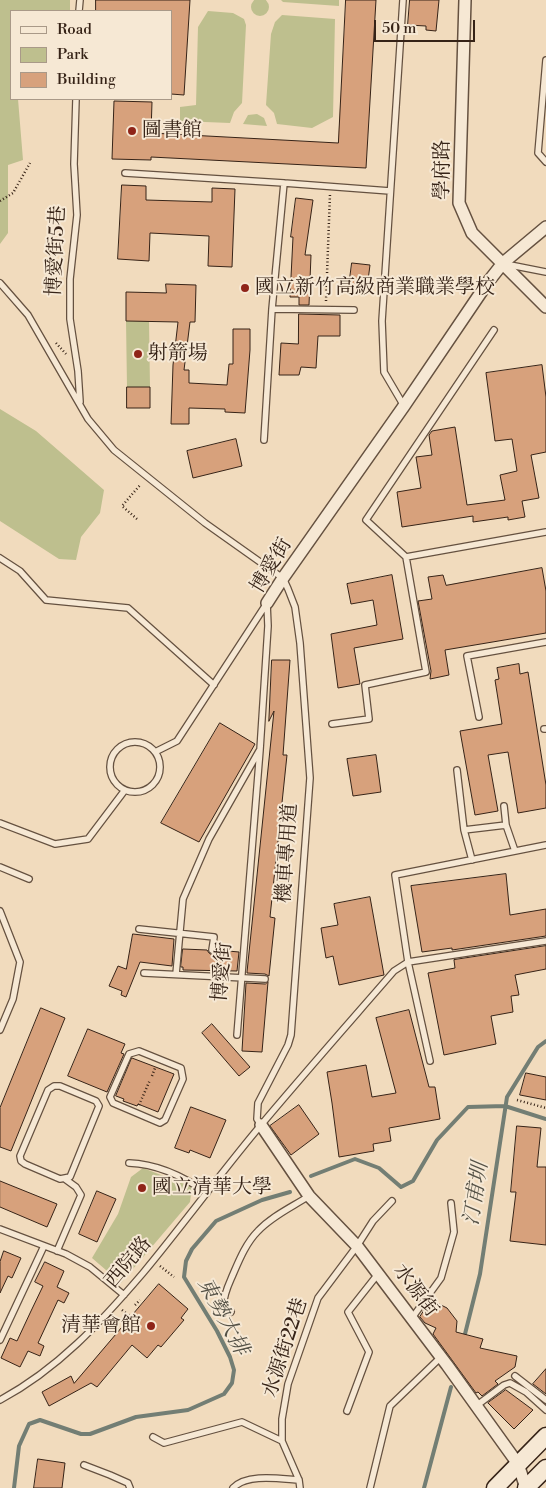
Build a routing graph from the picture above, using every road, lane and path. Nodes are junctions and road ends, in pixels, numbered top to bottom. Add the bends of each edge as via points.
1 (403, 0) edge
2 (465, 0) edge
3 (546, 60) edge
4 (76, 100) edge
5 (546, 162) edge
6 (30, 163) dead end
7 (126, 173) dead end
8 (284, 183) junction
9 (330, 186) junction
10 (390, 191) junction
11 (0, 201) edge
12 (546, 227) edge
13 (503, 263) junction
14 (546, 272) edge
15 (0, 283) edge
16 (546, 307) edge
17 (272, 309) junction
18 (325, 310) junction
19 (354, 310) dead end
20 (494, 330) dead end
21 (56, 343) dead end
22 (70, 360) dead end
23 (80, 404) junction
24 (404, 406) junction
25 (264, 440) dead end
26 (142, 482) dead end
27 (137, 519) dead end
28 (546, 532) edge
29 (406, 557) junction
30 (0, 558) edge
31 (283, 578) junction
32 (267, 604) junction
33 (546, 642) edge
34 (214, 685) junction
35 (479, 717) dead end
36 (332, 724) dead end
37 (260, 750) junction
38 (156, 752) junction
39 (457, 770) dead end
40 (125, 790) junction
41 (504, 806) dead end
42 (0, 823) edge
43 (506, 825) junction
44 (464, 830) junction
45 (546, 845) edge
46 (515, 851) junction
47 (472, 860) junction
48 (0, 867) edge
49 (29, 880) dead end
50 (0, 911) edge
51 (139, 929) dead end
52 (180, 934) junction
53 (546, 941) edge
54 (212, 950) dead end
55 (408, 962) junction
56 (144, 973) dead end
57 (176, 974) junction
58 (241, 978) junction
59 (265, 979) dead end
60 (0, 1030) edge
61 (237, 1035) dead end
62 (430, 1061) dead end
63 (150, 1080) dead end
64 (517, 1100) dead end
65 (546, 1108) edge
66 (136, 1113) junction
67 (261, 1125) junction
68 (129, 1163) dead end
69 (65, 1179) junction
70 (207, 1193) junction
71 (309, 1196) junction
72 (392, 1201) dead end
73 (451, 1203) dead end
74 (0, 1229) edge
75 (44, 1246) junction
76 (357, 1246) junction
77 (57, 1251) junction
78 (158, 1265) dead end
79 (378, 1274) junction
80 (174, 1278) dead end
81 (124, 1295) junction
82 (140, 1300) dead end
83 (116, 1305) junction
84 (135, 1305) dead end
85 (231, 1312) dead end
86 (132, 1313) dead end
87 (412, 1318) junction
88 (0, 1340) edge
89 (441, 1357) junction
90 (515, 1376) dead end
91 (0, 1400) edge
92 (546, 1400) edge
93 (476, 1406) junction
94 (546, 1410) edge
95 (347, 1411) dead end
96 (546, 1436) edge
97 (153, 1437) dead end
98 (282, 1441) junction
99 (518, 1464) junction
100 (84, 1465) dead end
101 (546, 1469) edge
102 (299, 1480) junction
103 (130, 1488) edge
104 (233, 1488) edge
105 (300, 1488) edge
106 (370, 1488) edge
107 (495, 1488) edge
108 (526, 1488) edge

1 - 10 lane
2 - 13 street, 學府路 via 460,203 472,232
3 - 5 lane via 538,153
4 - 23 lane, 博愛街5巷 via 74,164 77,215 70,279 70,320
6 - 11 path via 13,193
7 - 8 lane
8 - 9 lane
8 - 17 lane
9 - 10 lane
9 - 18 path
10 - 24 lane via 382,321 384,372
12 - 13 street, 博愛街
13 - 14 lane
13 - 16 street, 學府路
13 - 24 street, 博愛街
15 - 23 lane, 博愛街5巷 via 28,315
17 - 18 lane
17 - 25 lane
18 - 19 lane
20 - 29 lane via 366,520
21 - 22 path
23 - 31 lane, 博愛街5巷 via 114,450 205,523
24 - 31 street, 博愛街
26 - 27 path via 122,506
28 - 29 lane
29 - 36 lane via 426,672 365,685 369,719
30 - 34 lane via 20,571 46,600 128,608
31 - 32 street, 博愛街
31 - 67 lane, 機車專用道 via 294,607 300,643 310,778 291,1035 258,1103 257,1119
32 - 34 lane
32 - 37 lane, 博愛街
33 - 35 lane via 467,656
34 - 38 lane via 177,741
37 - 52 lane via 208,839 183,899
37 - 58 lane, 博愛街
38 - 40 lane via 160,768 154,782 141,791
38 - 40 lane via 142,742 133,741 125,743 113,754 110,771 118,786
39 - 44 lane
40 - 42 lane via 88,839 54,844
41 - 43 lane
43 - 44 lane
43 - 46 lane
44 - 47 lane
45 - 46 lane
46 - 47 lane
47 - 55 lane via 395,875
48 - 49 lane
50 - 60 lane via 20,962 13,1000
51 - 52 lane
52 - 54 lane via 214,937
52 - 57 lane
53 - 55 lane
55 - 62 lane
55 - 67 lane, 西院路 via 394,971
56 - 57 lane
57 - 58 lane
58 - 59 lane
58 - 61 lane, 博愛街
63 - 66 path
64 - 65 path
66 - 66 lane via 160,1123 165,1120 183,1079 181,1068 139,1051 128,1054 110,1097 113,1103
67 - 70 lane, 西院路
67 - 71 street, 水源街
68 - 70 lane via 145,1164 173,1173
69 - 69 lane via 70,1177 100,1106 96,1101 54,1086 48,1090 20,1156 25,1164
69 - 77 lane via 81,1195
70 - 81 lane, 西院路
71 - 76 street, 水源街
71 - 85 lane via 256,1232 240,1257 229,1284 223,1304 224,1309
72 - 76 lane, 水源街22巷 via 373,1221
73 - 87 lane via 454,1232 441,1278
74 - 75 lane
75 - 77 lane
75 - 88 lane
76 - 79 street, 水源街
76 - 98 lane, 水源街22巷 via 318,1298 288,1384
77 - 81 lane via 90,1267
78 - 80 path
79 - 87 street, 水源街
79 - 95 lane via 348,1312 369,1352
81 - 83 lane, 西院路
82 - 84 path
83 - 86 path via 127,1314 124,1321
83 - 91 lane, 西院路 via 59,1361
87 - 89 street, 水源街
89 - 93 street, 水源街
89 - 106 lane via 390,1406
90 - 92 lane
93 - 94 lane via 510,1383
93 - 99 street, 水源街
96 - 99 main road
97 - 98 lane via 164,1443 242,1422
98 - 102 lane
99 - 107 main road
99 - 108 street, 水源街
100 - 103 lane via 110,1474
101 - 108 main road
102 - 104 lane via 259,1478
102 - 105 lane

